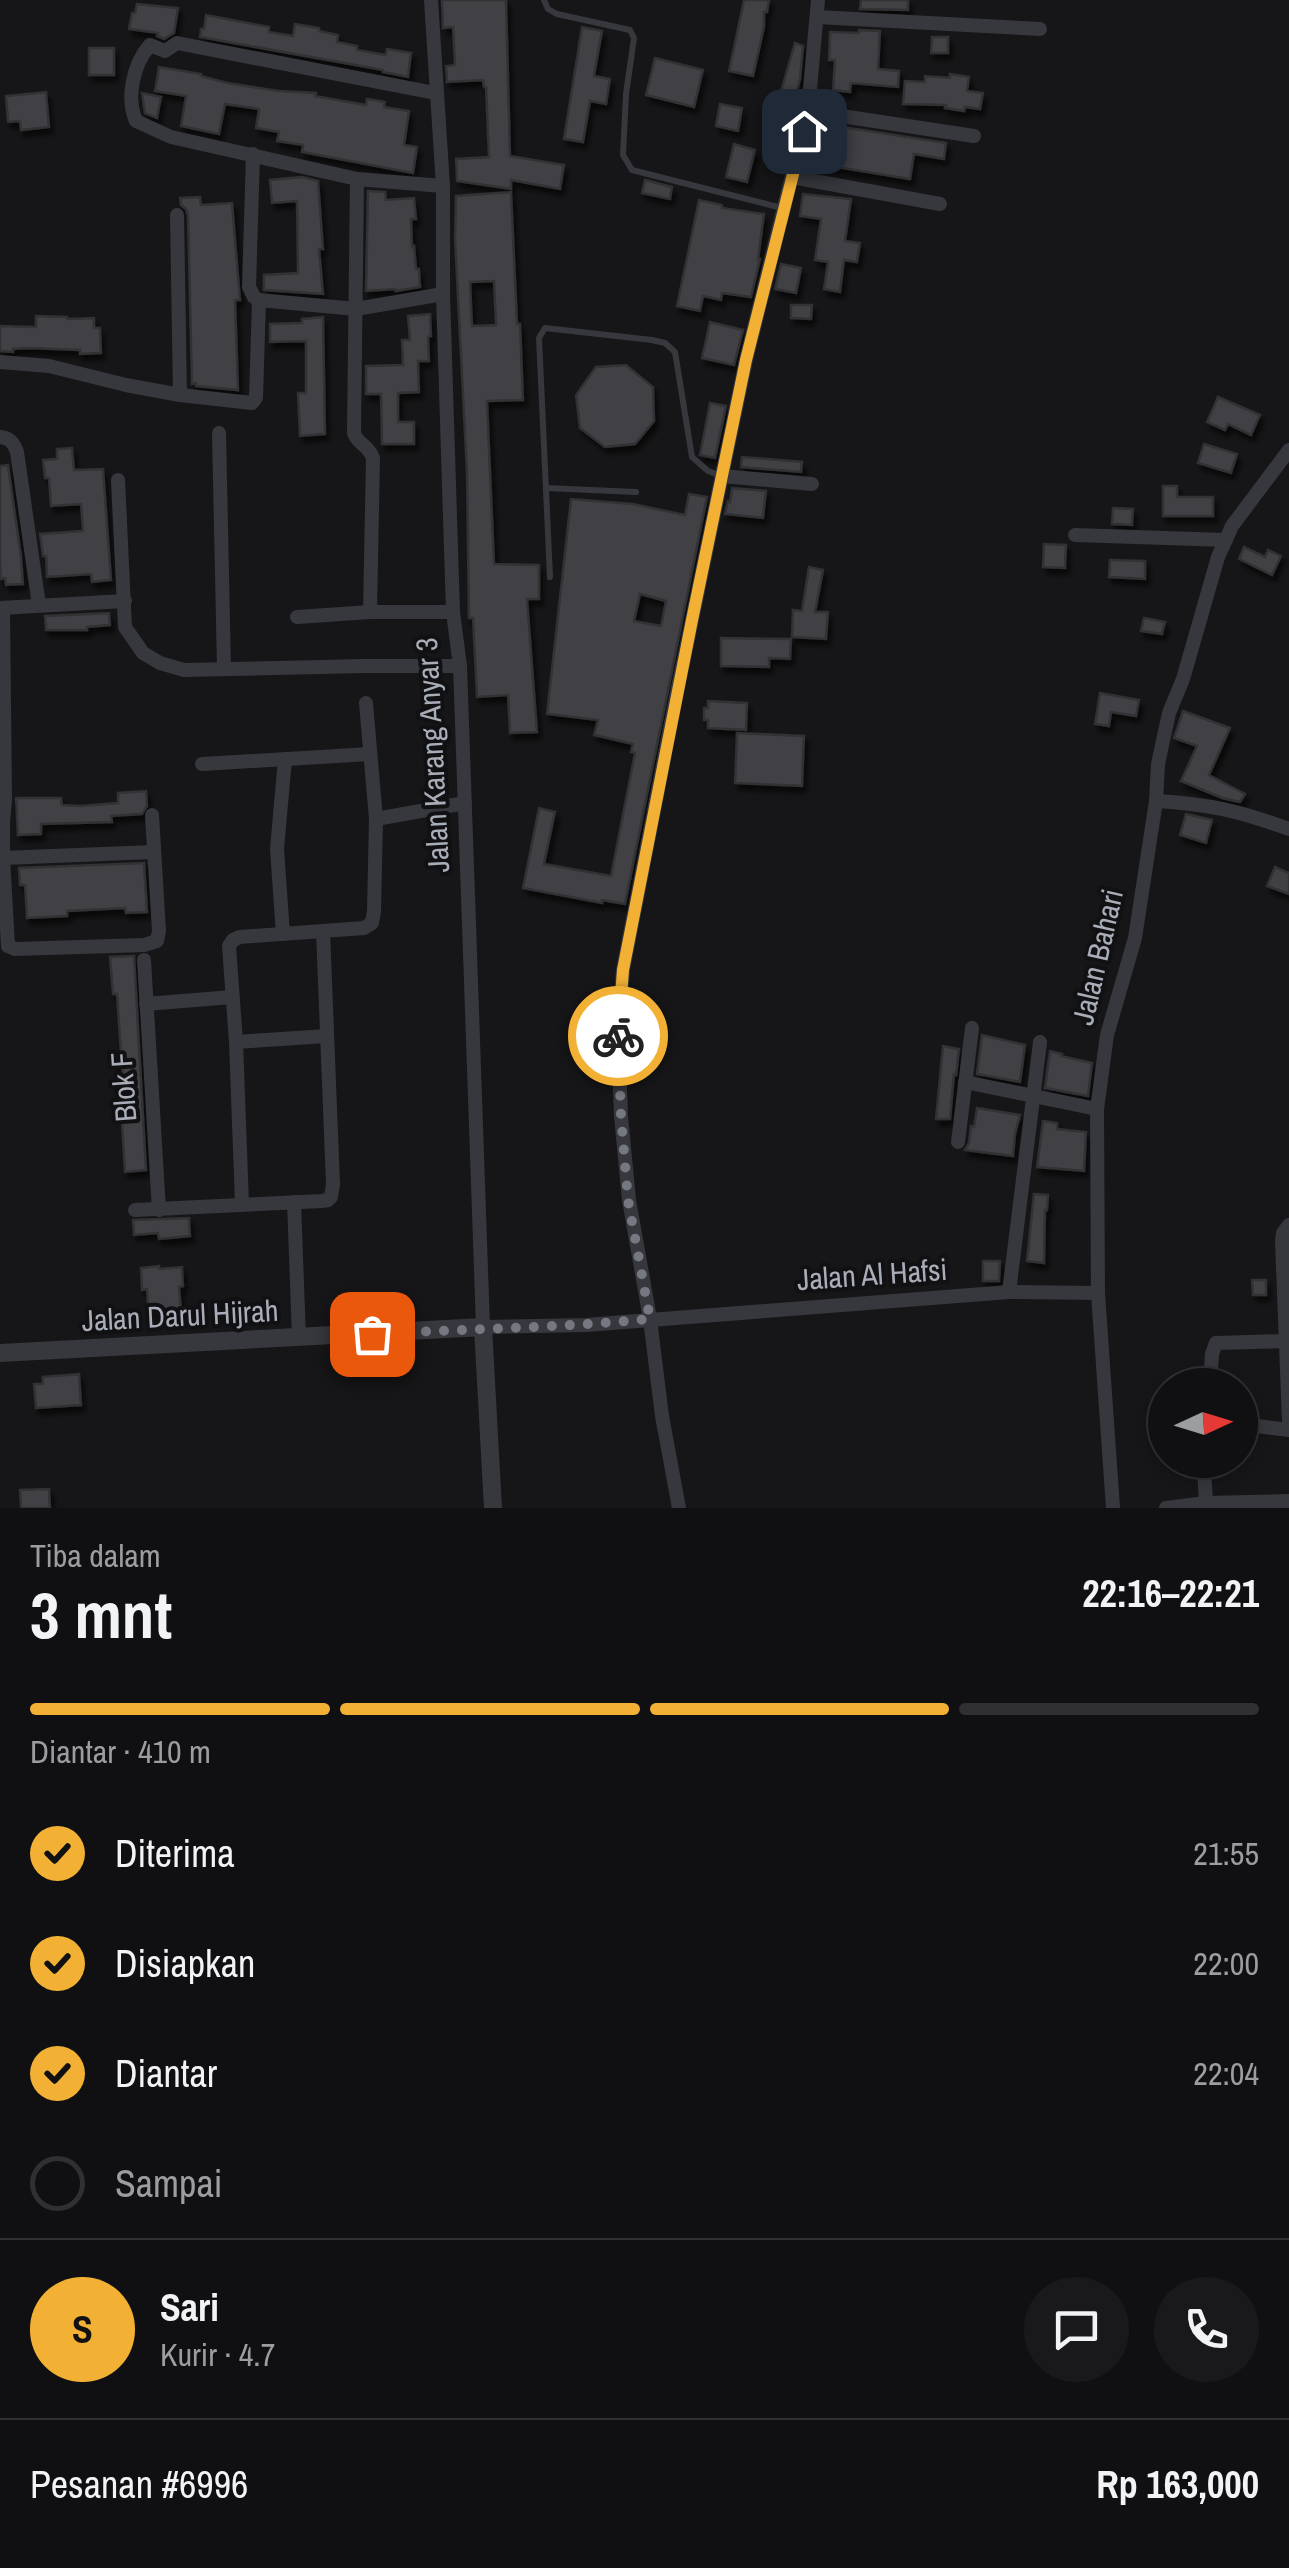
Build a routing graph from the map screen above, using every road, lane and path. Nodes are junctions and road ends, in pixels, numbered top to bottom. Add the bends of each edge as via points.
1 (431, 0) edge
2 (544, 0) edge
3 (818, 0) edge
4 (817, 17) junction
5 (1040, 28) dead end
6 (435, 94) junction
7 (808, 111) junction
8 (974, 136) dead end
9 (253, 154) junction
10 (792, 177) junction
11 (357, 178) junction
12 (442, 186) junction
13 (940, 204) dead end
14 (786, 209) junction
15 (177, 215) dead end
16 (443, 294) junction
17 (258, 300) junction
18 (356, 309) junction
19 (0, 362) edge
20 (180, 396) junction
21 (218, 433) dead end
22 (0, 437) edge
23 (1289, 450) edge
24 (722, 476) junction
25 (118, 480) dead end
26 (812, 484) dead end
27 (546, 488) junction
28 (636, 492) dead end
29 (1075, 535) dead end
30 (1226, 540) junction
31 (550, 577) dead end
32 (125, 601) junction
33 (39, 605) junction
34 (1, 608) edge
35 (370, 612) junction
36 (452, 612) junction
37 (296, 616) dead end
38 (460, 666) junction
39 (224, 668) junction
40 (366, 702) dead end
41 (370, 754) junction
42 (285, 759) junction
43 (202, 764) dead end
44 (1156, 801) junction
45 (465, 803) junction
46 (152, 815) dead end
47 (376, 819) junction
48 (2, 823) edge
49 (1289, 830) edge
50 (153, 852) junction
51 (3, 858) junction
52 (3, 909) edge
53 (322, 931) junction
54 (283, 934) junction
55 (144, 960) dead end
56 (232, 997) junction
57 (146, 1004) junction
58 (972, 1028) dead end
59 (328, 1036) junction
60 (236, 1042) junction
61 (1040, 1042) dead end
62 (965, 1082) junction
63 (1034, 1096) junction
64 (1096, 1109) junction
65 (958, 1142) dead end
66 (294, 1202) junction
67 (242, 1204) junction
68 (135, 1210) dead end
69 (159, 1210) junction
70 (1289, 1224) edge
71 (1008, 1292) junction
72 (1098, 1293) junction
73 (650, 1319) junction
74 (483, 1327) junction
75 (298, 1338) junction
76 (1285, 1341) junction
77 (0, 1353) edge
78 (1211, 1368) edge
79 (1289, 1422) edge
80 (1258, 1426) edge
81 (1289, 1430) edge
82 (1205, 1478) edge
83 (1289, 1501) edge
84 (1206, 1503) junction
85 (493, 1508) edge
86 (679, 1508) edge
87 (1113, 1508) edge
88 (1166, 1508) edge

1 - 6 street, Jalan Karang Anyar 3
2 - 14 lane via 557,14 630,30 624,155 632,170
3 - 4 street
4 - 5 street
4 - 7 street
6 - 9 street via 177,43 165,51 150,45 136,69 130,107 136,121
6 - 12 street, Jalan Karang Anyar 3
7 - 8 street
7 - 10 street
9 - 11 street
9 - 17 street via 249,286
10 - 13 street
10 - 14 street
11 - 12 street
11 - 18 street
12 - 16 street, Jalan Karang Anyar 3
14 - 24 street
15 - 20 street
16 - 18 street
16 - 36 street, Jalan Karang Anyar 3
17 - 18 street
17 - 20 street via 252,404
18 - 35 street via 354,432 373,458
19 - 20 street via 49,366
21 - 39 street
22 - 33 street via 17,452
23 - 30 street, Jalan Bahari
24 - 26 street
24 - 27 lane via 692,457 675,352 665,343 545,328 539,338
24 - 73 street via 622,986 618,1034 628,1200
25 - 32 street
27 - 28 lane
27 - 31 lane
29 - 30 street
30 - 44 street, Jalan Bahari via 1169,713
32 - 33 street
32 - 39 street via 124,627 143,654 184,670
33 - 34 street
34 - 48 street
35 - 36 street
35 - 37 street
36 - 38 street, Jalan Karang Anyar 3
38 - 39 street
38 - 45 street, Jalan Karang Anyar 3
40 - 41 street
41 - 42 street
41 - 47 street
42 - 43 street
42 - 54 street via 278,849
44 - 49 street via 1238,811
44 - 64 street, Jalan Bahari via 1135,938 1107,1035
45 - 47 street
45 - 74 street, Jalan Karang Anyar 3
46 - 50 street
47 - 53 street via 372,923
48 - 51 street
50 - 51 street
50 - 52 street via 159,932 153,942 15,949 8,946
51 - 52 street
53 - 54 street
53 - 59 street
54 - 56 street via 231,942
55 - 57 street, Blok F
56 - 57 street
56 - 60 street
57 - 69 street, Blok F
58 - 62 street
59 - 60 street
59 - 66 street via 332,1194 328,1200
60 - 67 street
61 - 63 street
62 - 63 street
62 - 65 street
63 - 64 street
63 - 71 street
64 - 72 street, Jalan Bahari
66 - 67 street
66 - 75 street
67 - 69 street
68 - 69 street
70 - 76 street via 1282,1242
71 - 72 street, Jalan Al Hafsi
71 - 73 street, Jalan Al Hafsi
72 - 87 street, Jalan Bahari
73 - 74 street, Jalan Al Hafsi
73 - 86 street
74 - 75 street, Jalan Darul Hijrah
74 - 85 street, Jalan Karang Anyar 3
75 - 77 street, Jalan Darul Hijrah
76 - 78 street via 1216,1343
76 - 79 street
80 - 81 street
82 - 84 street
83 - 84 street
84 - 88 street

